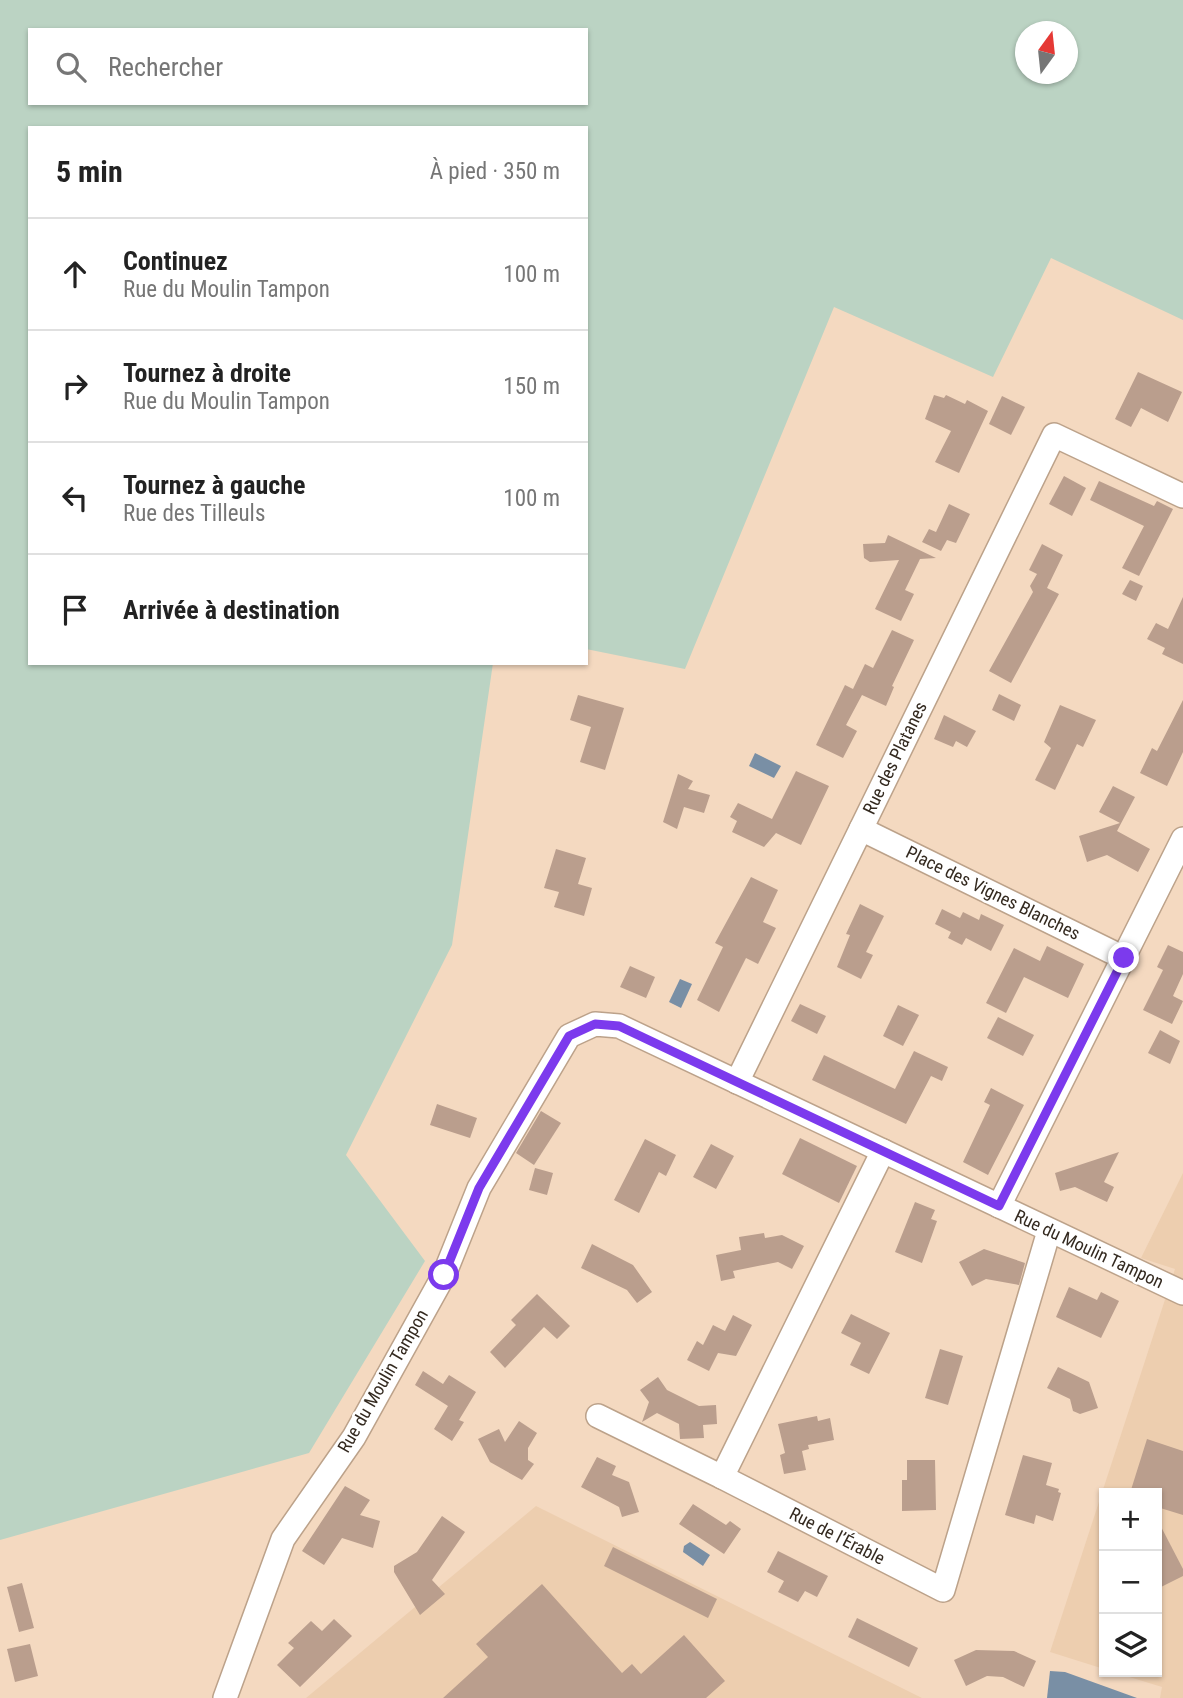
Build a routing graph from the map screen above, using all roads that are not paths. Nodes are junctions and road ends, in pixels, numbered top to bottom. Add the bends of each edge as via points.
1 (1183, 496) edge
2 (861, 829) junction
3 (1183, 839) edge
4 (1124, 958) junction
5 (737, 1082) junction
6 (883, 1151) junction
7 (999, 1206) junction
8 (1049, 1231) junction
9 (1183, 1293) edge
10 (598, 1416) dead end
11 (722, 1477) junction
12 (225, 1698) edge

1 - 2 street, Rue des Platanes via 1054,435
2 - 4 street, Place des Vignes Blanches
2 - 5 street, Rue des Platanes
3 - 4 street
4 - 7 street
5 - 6 street, Rue du Moulin Tampon
5 - 12 street, Rue du Moulin Tampon via 619,1026 595,1024 569,1036 479,1188 444,1275 354,1437 283,1539
6 - 7 street, Rue du Moulin Tampon
6 - 11 street
7 - 8 street, Rue du Moulin Tampon
8 - 9 street, Rue du Moulin Tampon
8 - 11 street, Rue de l’Érable via 943,1590
10 - 11 street

